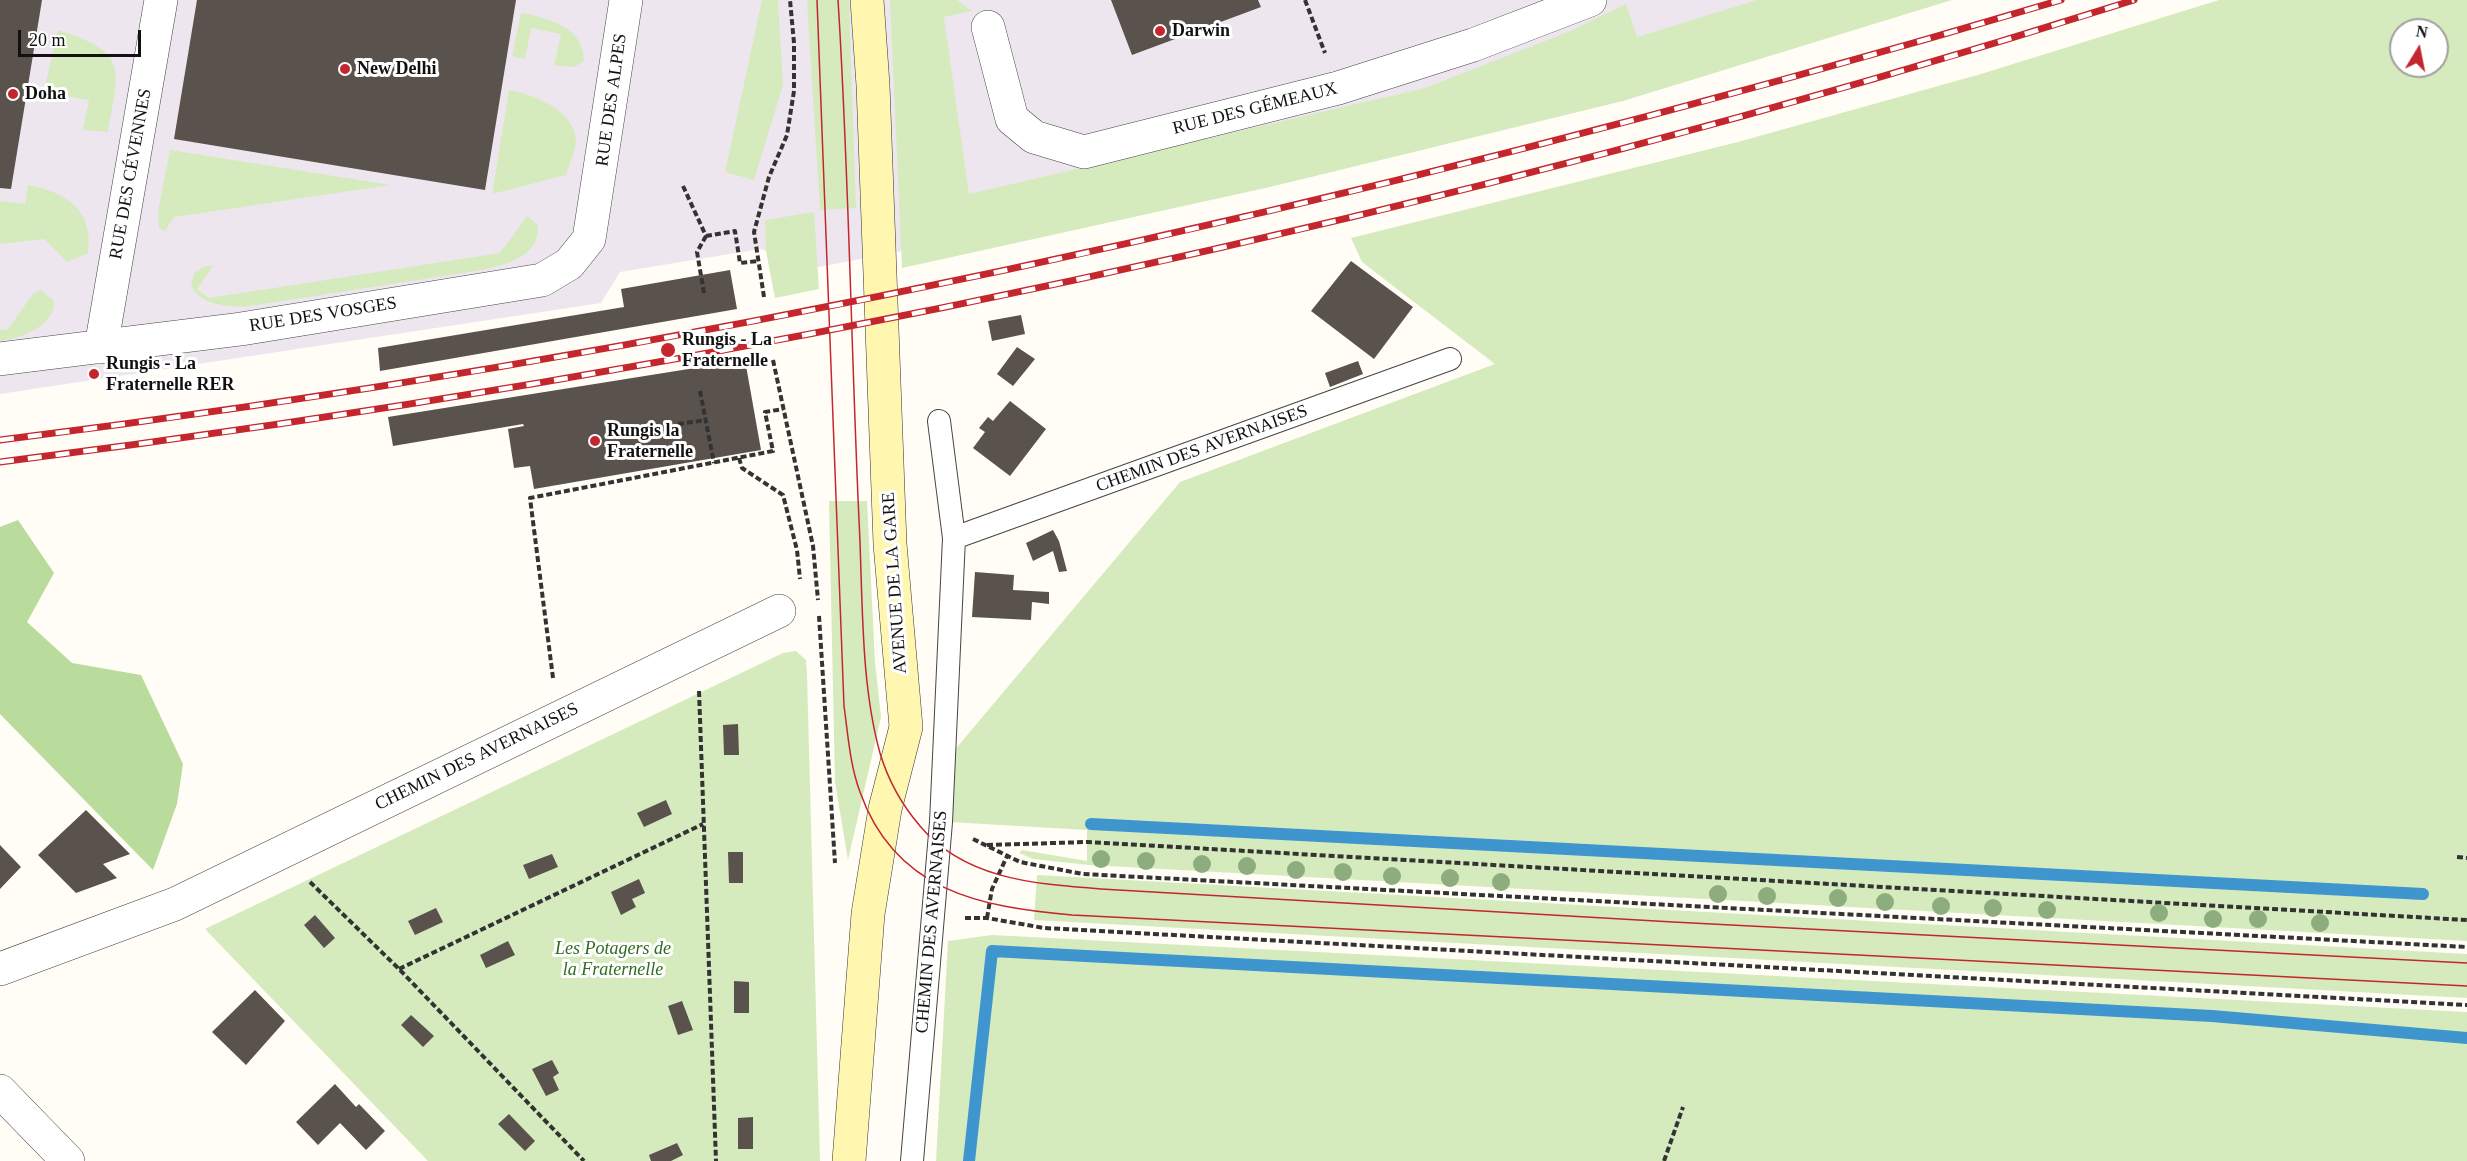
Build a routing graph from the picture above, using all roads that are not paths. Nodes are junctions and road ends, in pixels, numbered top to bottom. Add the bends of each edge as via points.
1 (161, 0) edge
2 (626, 0) edge
3 (867, 0) edge
4 (1590, 0) edge
5 (988, 27) dead end
6 (597, 200) joint
7 (101, 347) junction
8 (0, 359) edge
9 (1450, 359) dead end
10 (939, 421) dead end
11 (954, 538) junction
12 (779, 611) dead end
13 (0, 969) edge
14 (0, 1091) edge
15 (68, 1161) edge
16 (849, 1161) edge
17 (912, 1161) edge

1 - 7 street, RUE DES CÉVENNES
2 - 6 street, RUE DES ALPES
3 - 16 main road, AVENUE DE LA GARE via 890,544 906,727 885,809 868,914
4 - 5 street, RUE DES GÉMEAUX via 1473,45 1338,88 1084,152 1034,137 1012,120
6 - 7 street, RUE DES VOSGES via 589,239 569,264 542,280
7 - 8 street, RUE DES VOSGES
9 - 11 lane, CHEMIN DES AVERNAISES
10 - 11 lane, CHEMIN DES AVERNAISES
11 - 17 lane, CHEMIN DES AVERNAISES via 941,822
12 - 13 street, CHEMIN DES AVERNAISES via 175,904
14 - 15 street

